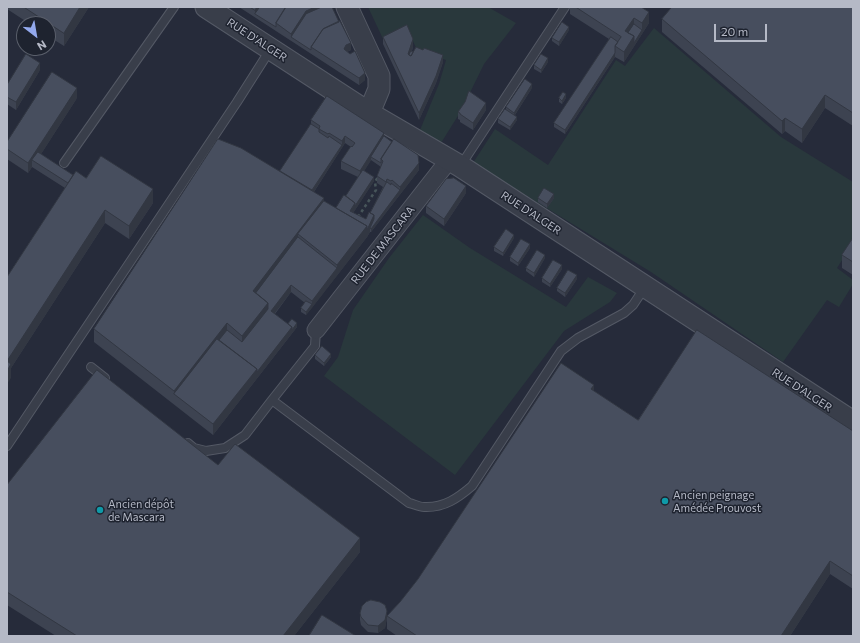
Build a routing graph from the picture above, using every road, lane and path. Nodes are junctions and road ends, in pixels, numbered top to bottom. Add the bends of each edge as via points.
1 (174, 7) edge
2 (206, 7) edge
3 (347, 7) edge
4 (565, 7) edge
5 (270, 49) junction
6 (369, 113) junction
7 (64, 163) dead end
8 (455, 163) junction
9 (380, 172) edge
10 (358, 217) edge
11 (645, 287) junction
12 (316, 330) joint
13 (91, 367) dead end
14 (109, 381) edge
15 (272, 400) junction
16 (853, 422) edge
17 (182, 438) edge
18 (7, 446) edge

1 - 7 lane
2 - 5 street, RUE D'ALGER
3 - 6 street via 379,76 379,89
4 - 8 lane
5 - 6 street, RUE D'ALGER
5 - 18 lane
6 - 8 street, RUE D'ALGER
8 - 11 street, RUE D'ALGER
8 - 12 street, RUE DE MASCARA
9 - 10 path via 375,182 376,190
11 - 15 lane via 624,313 578,338 561,351 472,486 460,497 446,503 423,507 409,503
11 - 16 street, RUE D'ALGER
12 - 15 lane via 315,346
13 - 14 lane
15 - 17 lane via 246,436 226,448 206,451 194,448

